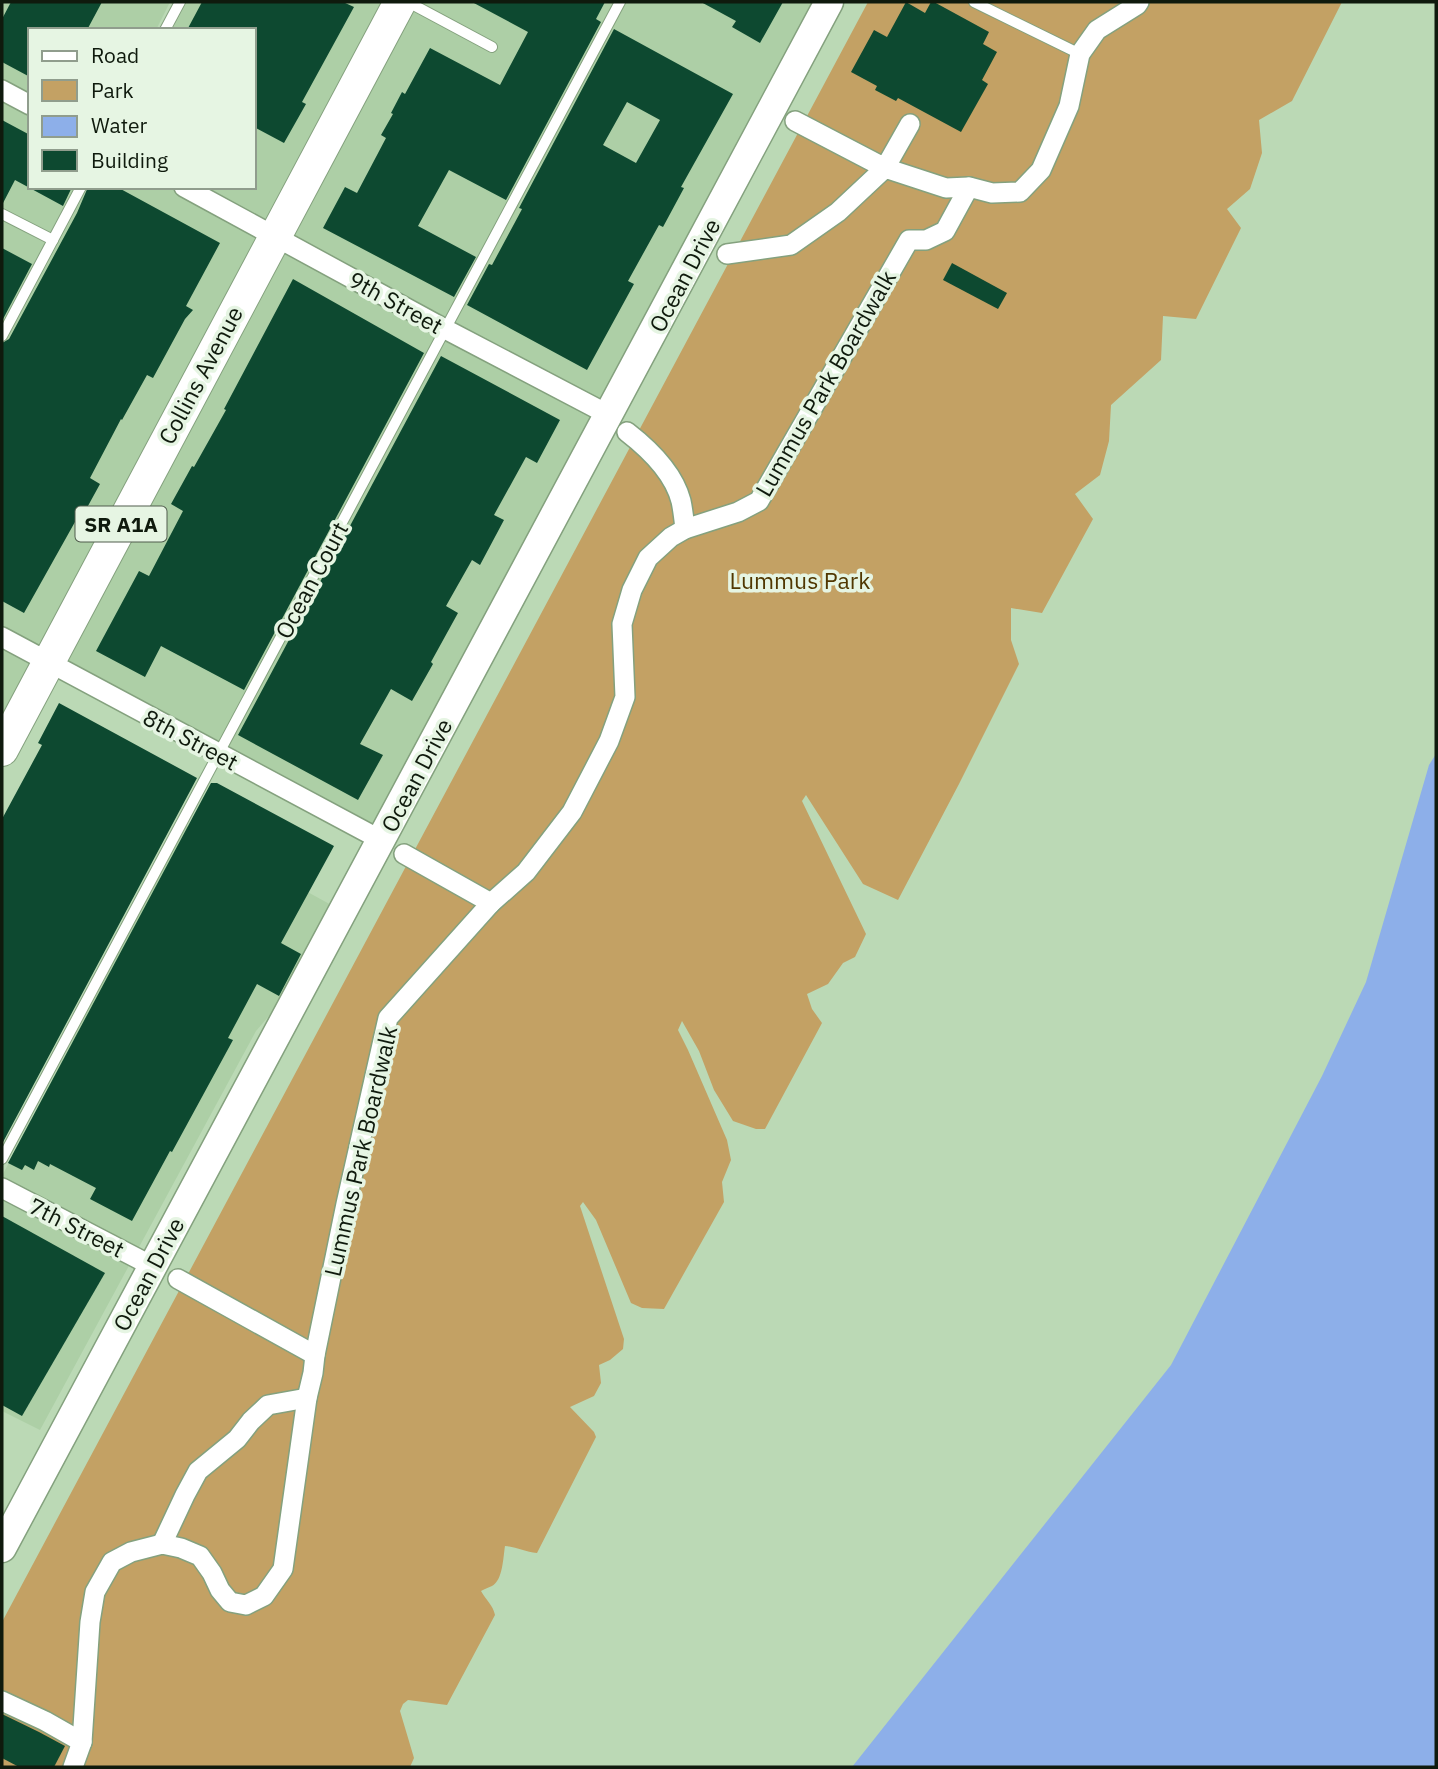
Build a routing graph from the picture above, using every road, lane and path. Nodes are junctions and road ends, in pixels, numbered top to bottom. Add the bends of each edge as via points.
1 (180, 2) edge
2 (400, 2) edge
3 (408, 2) edge
4 (620, 2) edge
5 (830, 2) edge
6 (974, 2) edge
7 (1139, 2) edge
8 (166, 28) edge
9 (492, 47) dead end
10 (1080, 54) junction
11 (2, 90) edge
12 (28, 104) edge
13 (795, 121) dead end
14 (910, 124) dead end
15 (885, 168) junction
16 (969, 187) junction
17 (80, 189) edge
18 (188, 189) edge
19 (2, 214) edge
20 (274, 236) junction
21 (53, 240) junction
22 (727, 254) dead end
23 (445, 329) junction
24 (2, 336) edge
25 (618, 424) junction
26 (685, 529) junction
27 (2, 637) edge
28 (48, 662) junction
29 (2, 750) edge
30 (218, 754) junction
31 (392, 847) junction
32 (491, 903) junction
33 (2, 1159) edge
34 (2, 1188) edge
35 (152, 1266) junction
36 (178, 1279) dead end
37 (315, 1355) junction
38 (307, 1398) junction
39 (162, 1544) junction
40 (2, 1548) edge
41 (2, 1701) edge
42 (82, 1742) junction
43 (73, 1767) edge

1 - 8 lane
2 - 20 main road, Collins Avenue / SR A1A
3 - 9 lane
4 - 23 lane, Ocean Court
5 - 25 street, Ocean Drive
6 - 10 lane
7 - 10 street via 1097,30
10 - 16 street via 1069,106 1041,170 1020,192 992,193
11 - 12 street
13 - 15 street
14 - 15 street
15 - 16 street via 946,188
15 - 22 street via 838,212 791,245
16 - 26 street, Lummus Park Boardwalk via 945,231 926,240 909,240 759,501
17 - 21 lane
18 - 20 street, 9th Street
19 - 21 lane
20 - 23 street, 9th Street
20 - 28 main road, Collins Avenue / SR A1A
21 - 24 lane
23 - 25 street, 9th Street
23 - 30 lane, Ocean Court
25 - 26 street, 9th Street via 667,472 681,499
25 - 31 street, Ocean Drive
26 - 32 street, Lummus Park Boardwalk via 648,558 632,590 622,624 625,697 603,753 572,812 526,872
27 - 28 street, 8th Street
28 - 29 main road, Collins Avenue / SR A1A
28 - 30 street, 8th Street
30 - 31 street, 8th Street
30 - 33 lane, Ocean Court
31 - 32 street, 8th Street
31 - 35 street, Ocean Drive
32 - 37 street, Lummus Park Boardwalk via 388,1018
34 - 35 street, 7th Street
35 - 40 street, Ocean Drive
36 - 37 street
37 - 38 street, Lummus Park Boardwalk
38 - 39 street via 268,1405 198,1471
38 - 39 street, Lummus Park Boardwalk via 284,1569 264,1596 246,1605 230,1602 200,1556
39 - 42 street via 112,1562 95,1592
41 - 42 street
42 - 43 street

